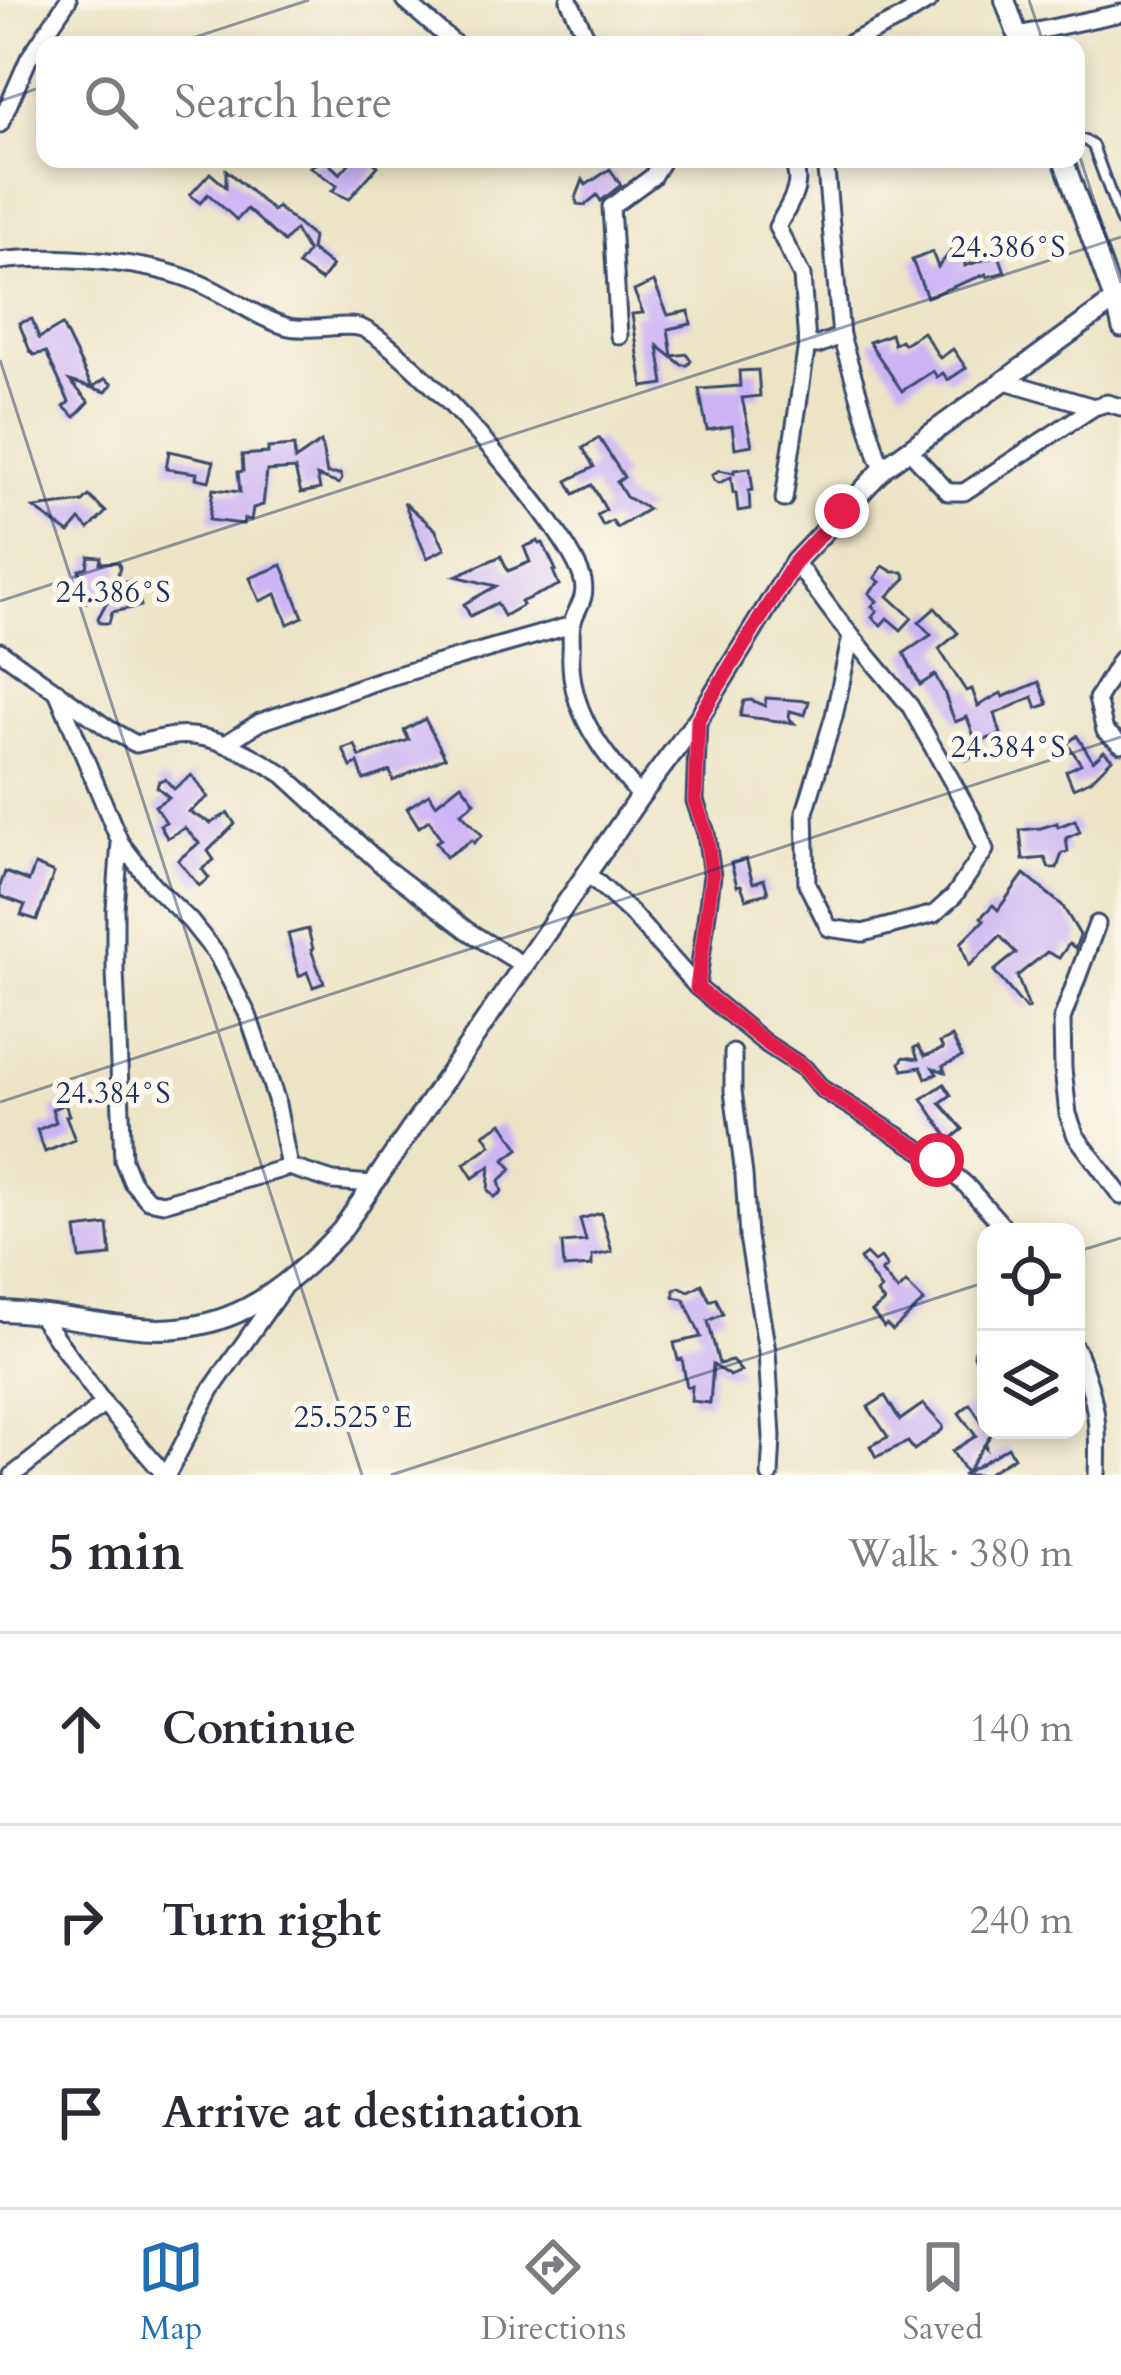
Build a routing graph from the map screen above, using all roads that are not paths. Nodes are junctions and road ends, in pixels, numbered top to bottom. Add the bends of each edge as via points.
1 (68, 0) edge
2 (404, 0) edge
3 (569, 0) edge
4 (930, 0) edge
5 (1005, 0) edge
6 (1121, 13) edge
7 (44, 36) edge
8 (446, 36) edge
9 (586, 36) edge
10 (865, 36) edge
11 (1018, 36) edge
12 (1035, 36) edge
13 (36, 48) edge
14 (0, 124) edge
15 (1085, 141) edge
16 (658, 168) edge
17 (796, 168) edge
18 (826, 168) edge
19 (1067, 168) edge
20 (1121, 222) edge
21 (0, 261) edge
22 (1118, 298) edge
23 (1121, 328) edge
24 (619, 336) dead end
25 (841, 336) junction
26 (807, 344) junction
27 (1005, 381) junction
28 (1094, 407) junction
29 (1121, 407) edge
30 (909, 450) junction
31 (885, 467) junction
32 (784, 500) dead end
33 (795, 562) junction
34 (572, 625) junction
35 (851, 636) junction
36 (0, 651) edge
37 (1121, 659) edge
38 (56, 688) junction
39 (698, 719) junction
40 (225, 744) junction
41 (1121, 744) edge
42 (640, 796) junction
43 (120, 842) junction
44 (587, 873) junction
45 (1097, 924) dead end
46 (523, 965) junction
47 (697, 988) junction
48 (733, 1053) dead end
49 (289, 1167) junction
50 (372, 1184) junction
51 (1121, 1196) edge
52 (1000, 1223) edge
53 (284, 1287) junction
54 (0, 1311) edge
55 (38, 1312) junction
56 (1085, 1370) edge
57 (104, 1404) junction
58 (769, 1472) edge
59 (14, 1475) edge
60 (166, 1475) edge
61 (1097, 1475) edge

1 - 7 street
2 - 8 street
3 - 9 street
4 - 10 street
5 - 11 street
6 - 12 street
13 - 14 street
15 - 20 lane
16 - 24 street via 611,207
17 - 26 street via 797,190 777,227 802,276
18 - 25 street
19 - 22 street
21 - 34 street via 83,260 164,272 292,328 364,329 447,400 567,548 583,580
22 - 23 street
22 - 27 street
25 - 26 street
25 - 31 street
26 - 32 street
27 - 28 street
27 - 30 street
28 - 29 street
28 - 30 street via 964,492 948,492
30 - 31 street
31 - 33 street
33 - 35 street
33 - 39 street
34 - 40 street via 382,679 260,722
34 - 42 street via 569,671 583,718
35 - 35 street via 910,706 985,850 934,914 863,933 829,928 807,884 805,812
36 - 38 street
37 - 41 street via 1097,699 1105,731
38 - 40 street via 136,744 177,736
38 - 43 street
39 - 42 street
39 - 47 street via 695,801 712,876
40 - 46 street via 284,775 383,866
42 - 44 street
43 - 49 street via 217,955 248,1015
43 - 49 street via 118,1086 132,1181 148,1200 163,1203
44 - 46 street
44 - 47 street
45 - 51 street via 1062,1019 1063,1069 1076,1136
46 - 50 street
47 - 52 street via 822,1089 937,1160
48 - 58 street via 766,1352
49 - 50 street
50 - 53 street via 341,1231
53 - 55 street via 208,1324 162,1329
53 - 60 street via 211,1390
54 - 55 street
55 - 57 street
56 - 61 street via 1097,1414
57 - 59 street
57 - 60 street

